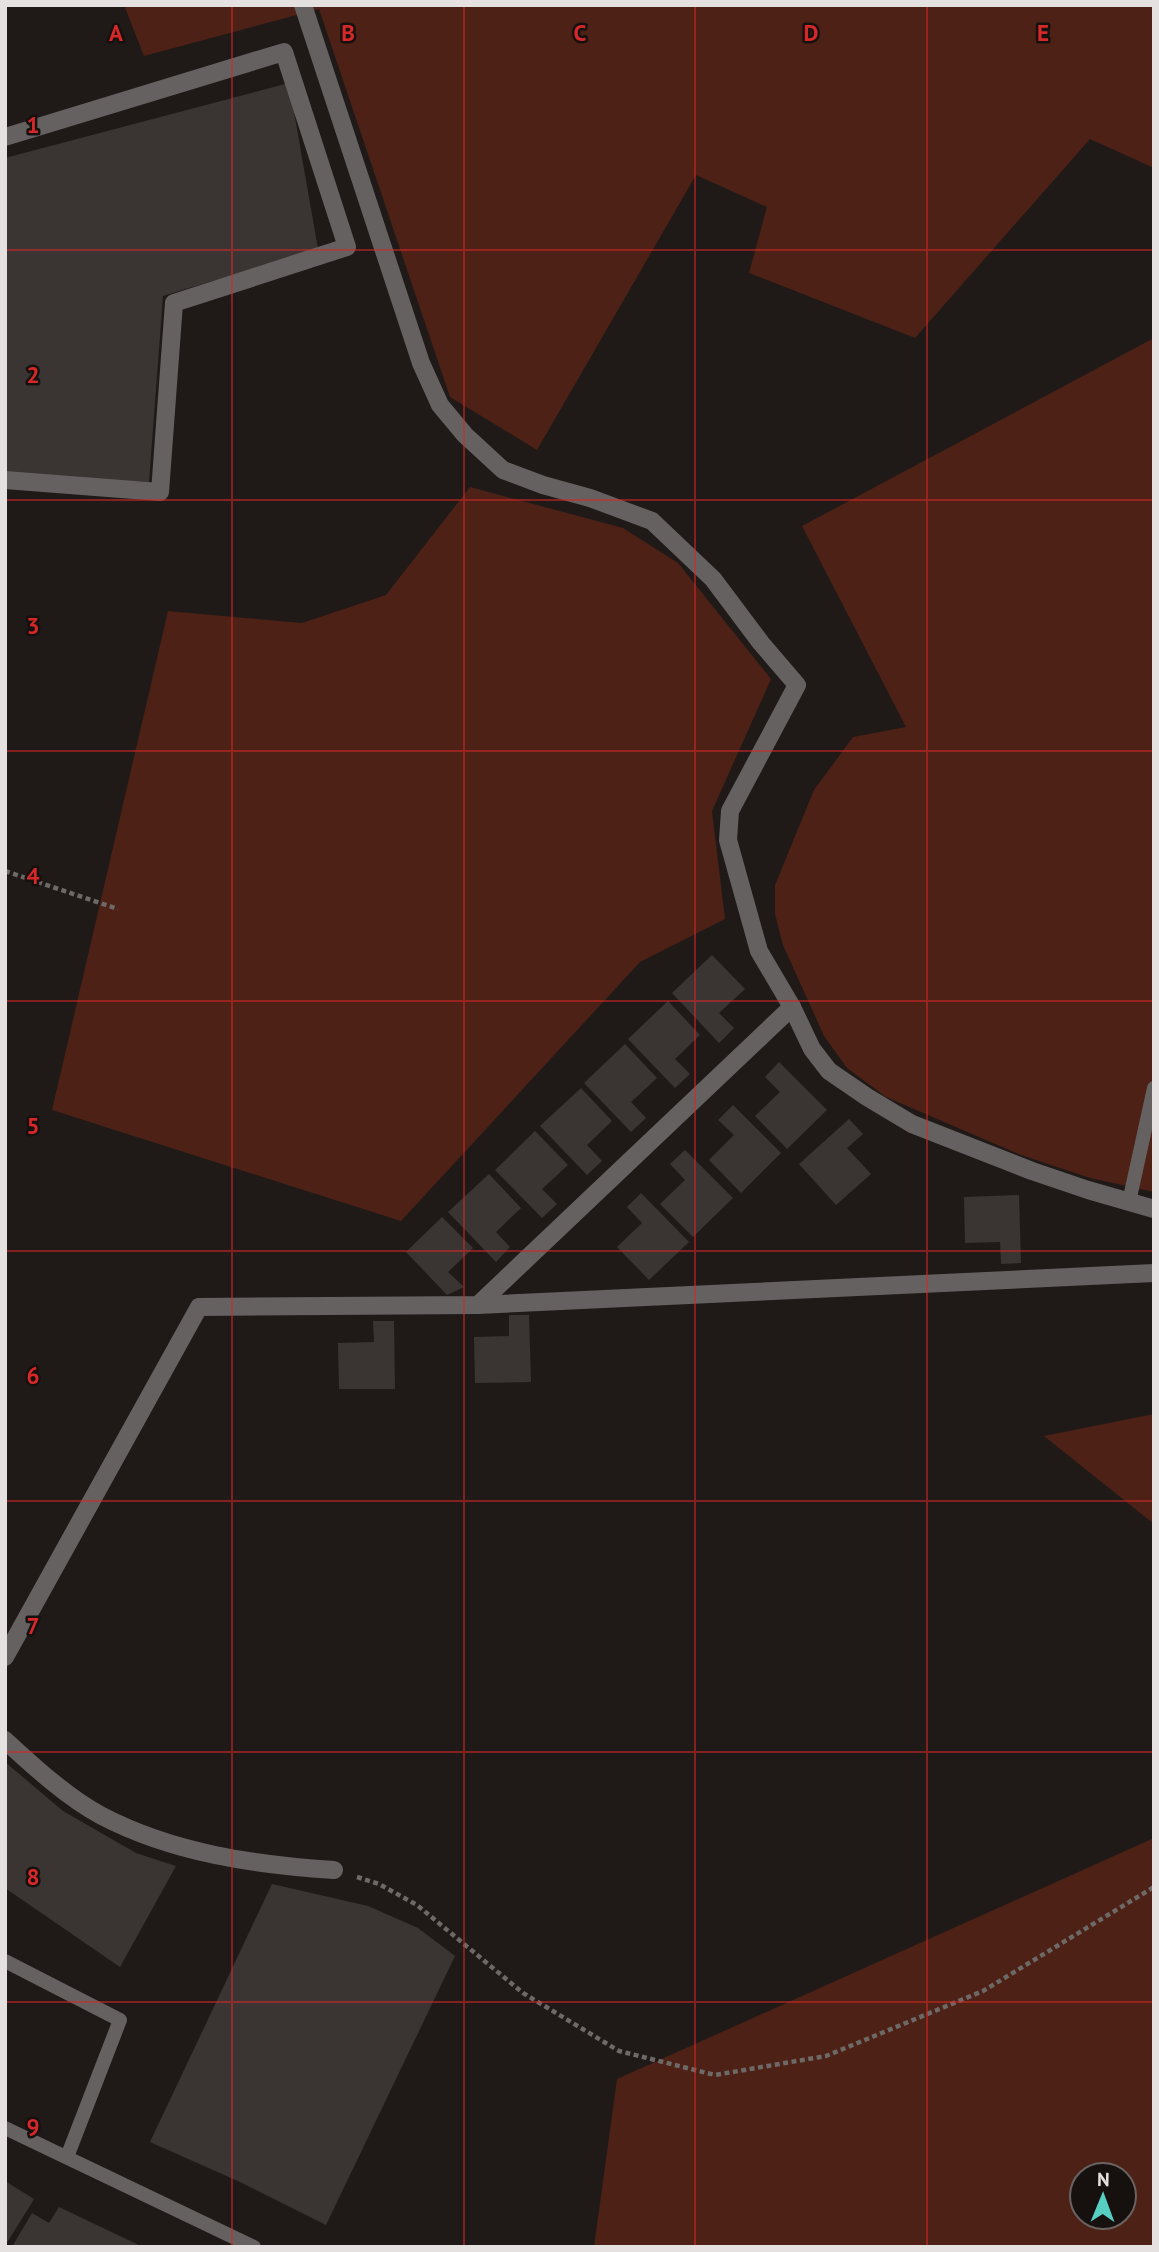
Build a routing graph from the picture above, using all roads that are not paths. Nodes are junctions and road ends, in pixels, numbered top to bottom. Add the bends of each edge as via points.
1 (303, 5) edge
2 (5, 136) edge
3 (5, 481) edge
4 (792, 1007) junction
5 (1154, 1088) edge
6 (1129, 1202) junction
7 (1154, 1209) edge
8 (1154, 1273) edge
9 (478, 1305) junction
10 (5, 1657) edge
11 (5, 1740) edge
12 (334, 1870) road end
13 (5, 1961) edge
14 (5, 2128) edge
15 (67, 2157) junction
16 (254, 2247) edge

1 - 4 street via 421,363 440,405 503,470 652,522 713,579 797,685 730,811 728,840 759,951
2 - 3 street via 284,52 347,247 174,303 160,492
4 - 6 street via 812,1049 829,1071 912,1124 1032,1171
4 - 9 street
5 - 6 lane
6 - 7 street
8 - 9 street
9 - 10 street via 199,1307
11 - 12 street via 40,1772 101,1815 183,1848 282,1867
13 - 15 lane via 120,2020
14 - 15 lane
15 - 16 lane

